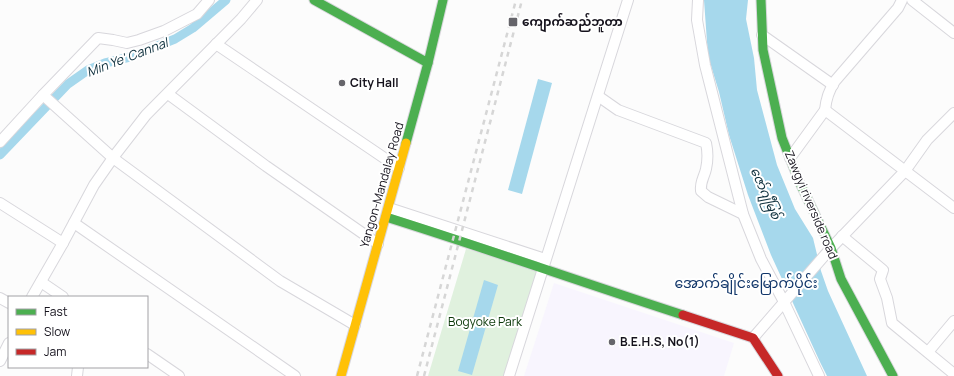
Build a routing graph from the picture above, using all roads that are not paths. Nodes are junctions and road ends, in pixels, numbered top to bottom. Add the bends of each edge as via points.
1 (209, 0) edge
2 (257, 0) edge
3 (314, 0) edge
4 (443, 0) edge
5 (628, 0) edge
6 (698, 0) edge
7 (761, 0) edge
8 (902, 0) edge
9 (912, 0) edge
10 (954, 33) edge
11 (762, 35) junction
12 (216, 44) junction
13 (428, 63) junction
14 (833, 84) junction
15 (168, 94) junction
16 (42, 95) junction
17 (598, 96) junction
18 (825, 110) junction
19 (954, 113) edge
20 (0, 142) edge
21 (113, 158) junction
22 (790, 158) junction
23 (399, 168) junction
24 (905, 171) junction
25 (0, 204) edge
26 (954, 208) edge
27 (388, 212) junction
28 (743, 214) junction
29 (74, 223) junction
30 (842, 236) junction
31 (63, 243) junction
32 (378, 244) junction
33 (831, 248) junction
34 (545, 259) junction
35 (542, 270) junction
36 (41, 282) junction
37 (33, 296) edge
38 (62, 296) edge
39 (784, 302) junction
40 (954, 321) edge
41 (355, 325) junction
42 (754, 338) junction
43 (8, 345) edge
44 (928, 352) junction
45 (148, 355) edge
46 (0, 361) edge
47 (954, 374) edge
48 (179, 376) edge
49 (295, 376) edge
50 (341, 376) edge
51 (509, 376) edge
52 (778, 376) edge
53 (819, 376) edge
54 (893, 376) edge

1 - 16 street via 197,14 140,40 127,43 98,38
2 - 12 street
3 - 13 main road
4 - 13 main road, Yangon-Mandalay Road
5 - 17 street
6 - 28 street via 697,20 705,65
7 - 11 main road, Zawgyi riverside road
8 - 14 street
9 - 10 street
11 - 14 street
11 - 22 main road, Zawgyi riverside road via 782,138
12 - 15 street
12 - 23 street
13 - 23 main road, Yangon-Mandalay Road
14 - 18 street
15 - 21 street via 146,115
15 - 32 street
16 - 20 street
16 - 21 street
17 - 28 street via 618,110 706,143 708,152 706,170 700,183 701,191
17 - 34 street
18 - 22 street
18 - 24 street
19 - 24 street via 927,140
21 - 29 street via 94,185
21 - 41 street via 280,281
22 - 33 main road, Zawgyi riverside road
23 - 27 main road, Yangon-Mandalay Road
24 - 26 street
24 - 30 street
25 - 31 street
27 - 32 main road, Yangon-Mandalay Road
27 - 34 street
27 - 35 main road
28 - 39 street via 761,260
29 - 31 street
29 - 49 street
30 - 33 street
30 - 44 street via 883,270 880,279 888,298 892,323
31 - 36 street
32 - 41 main road, Yangon-Mandalay Road
33 - 39 street
33 - 54 main road, Zawgyi riverside road via 841,279
34 - 35 street
35 - 42 main road
35 - 51 street
36 - 37 street
36 - 38 street
39 - 42 street
39 - 53 street
40 - 44 street
41 - 50 main road, Yangon-Mandalay Road
42 - 52 main road
43 - 46 street
44 - 47 street
45 - 48 street

